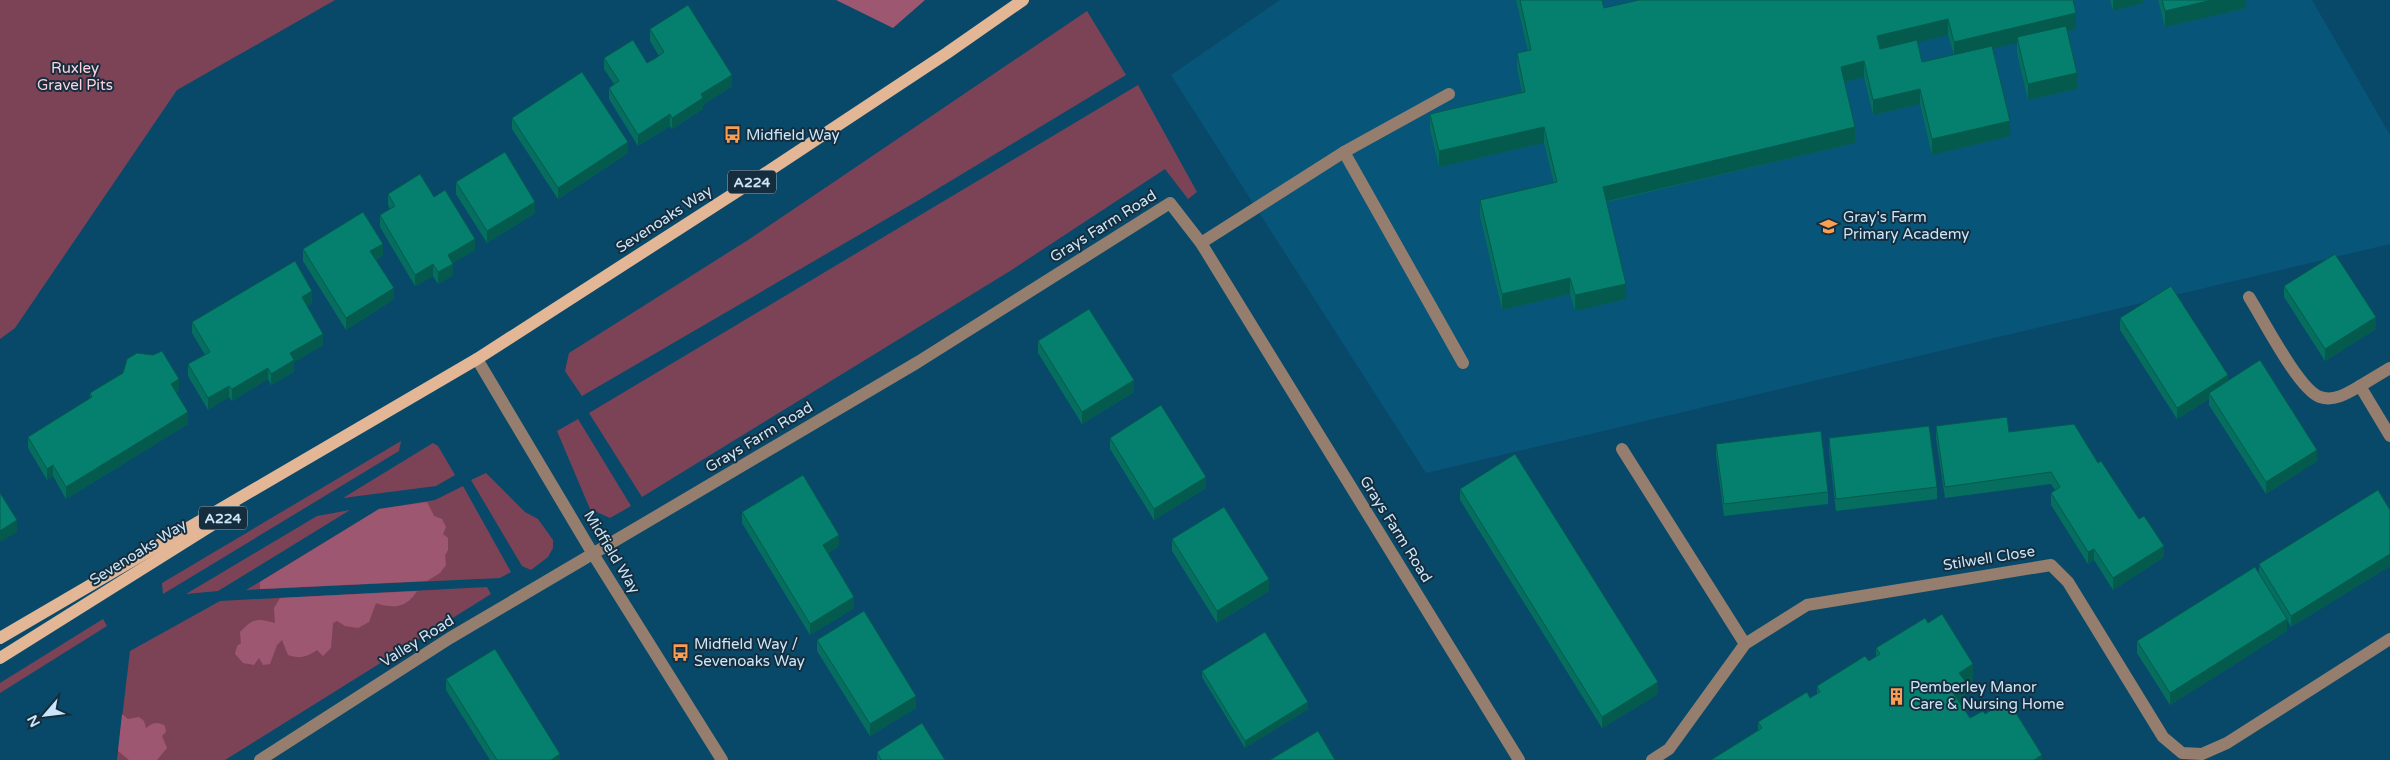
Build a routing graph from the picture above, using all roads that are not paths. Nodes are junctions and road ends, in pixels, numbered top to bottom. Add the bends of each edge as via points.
1 (1023, 0) edge
2 (1449, 94) dead end
3 (1344, 152) junction
4 (1201, 243) junction
5 (2250, 297) dead end
6 (477, 359) junction
7 (1463, 363) dead end
8 (2390, 368) edge
9 (445, 378) junction
10 (2360, 386) junction
11 (2390, 436) edge
12 (1622, 449) dead end
13 (593, 554) junction
14 (0, 638) edge
15 (2390, 639) edge
16 (1745, 644) junction
17 (0, 658) edge
18 (260, 760) edge
19 (722, 760) edge
20 (1519, 760) edge
21 (1652, 760) edge

1 - 6 main road, Sevenoaks Way / A224 via 906,80
2 - 3 street
3 - 4 street
3 - 7 street
4 - 13 street, Grays Farm Road via 1170,203 918,362
4 - 20 street, Grays Farm Road
5 - 10 street via 2303,385 2320,397 2341,397
6 - 9 main road, Sevenoaks Way / A224
6 - 13 street, Midfield Way
8 - 10 street
9 - 14 main road, Sevenoaks Way / A224
9 - 17 main road, Sevenoaks Way / A224
10 - 11 street
12 - 16 street
13 - 18 street, Valley Road via 450,638
13 - 19 street, Midfield Way
15 - 16 street, Stilwell Close via 2227,743 2202,754 2182,752 2163,737 2068,582 2051,564 1807,605
16 - 21 street, Stilwell Close via 1669,749

